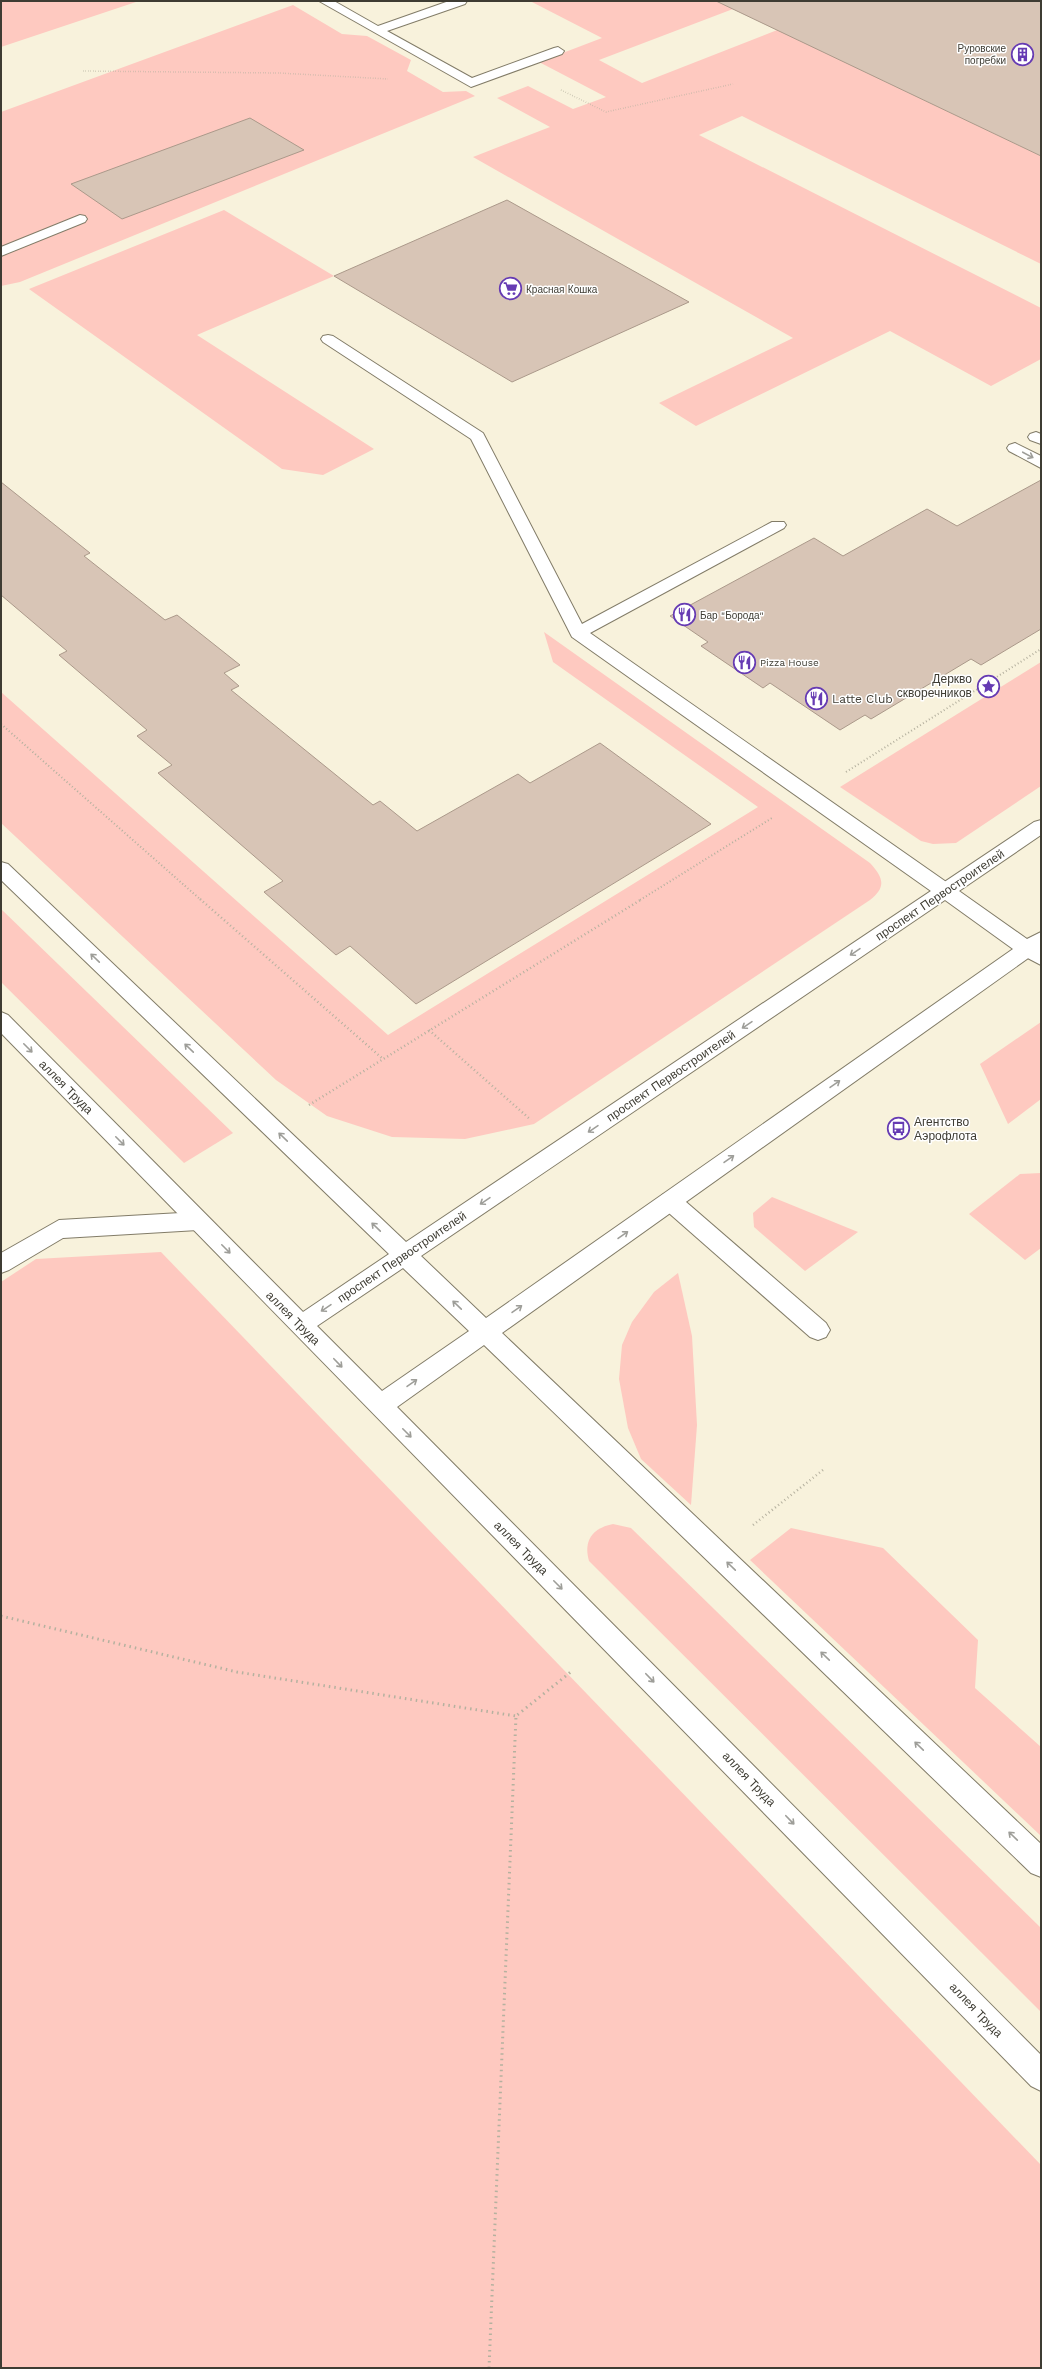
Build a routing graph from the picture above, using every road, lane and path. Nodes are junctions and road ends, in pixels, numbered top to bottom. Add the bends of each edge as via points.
1 (325, 1) edge
2 (461, 1) edge
3 (378, 30) junction
4 (558, 51) dead end
5 (516, 67) junction
6 (83, 71) dead end
7 (394, 79) dead end
8 (733, 84) dead end
9 (80, 219) dead end
10 (1, 252) edge
11 (328, 339) dead end
12 (1015, 448) dead end
13 (1041, 463) edge
14 (778, 525) dead end
15 (578, 633) junction
16 (1041, 649) edge
17 (1, 724) edge
18 (808, 795) junction
19 (1041, 826) edge
20 (1, 868) edge
21 (945, 891) junction
22 (1036, 949) edge
23 (1, 1020) edge
24 (429, 1030) junction
25 (383, 1059) junction
26 (305, 1107) dead end
27 (534, 1124) dead end
28 (670, 1201) junction
29 (198, 1221) junction
30 (405, 1254) junction
31 (1, 1264) edge
32 (301, 1325) junction
33 (818, 1330) dead end
34 (485, 1332) junction
35 (380, 1406) junction
36 (823, 1470) dead end
37 (747, 1531) dead end
38 (1, 1616) edge
39 (572, 1671) dead end
40 (516, 1716) junction
41 (1041, 1863) edge
42 (1041, 2076) edge
43 (489, 2368) edge

1 - 3 main road
2 - 3 main road
3 - 5 main road via 471,83
4 - 5 main road
5 - 8 path via 606,112
6 - 7 path via 278,73
9 - 10 main road
11 - 15 main road via 477,436
12 -> 13 main road
14 - 15 main road
15 - 18 main road
16 - 18 path
17 - 25 path
18 - 21 main road
18 - 24 path
19 - 21 main road, проспект Первостроителей
30 -> 20 main road
21 - 22 main road
21 -> 30 main road, проспект Первостроителей
28 -> 22 main road
23 -> 29 main road, аллея Труда
24 - 25 path
24 - 27 path
25 - 26 path
28 - 33 main road
34 -> 28 main road
29 - 31 main road via 59,1229
29 -> 32 main road, аллея Труда
30 -> 32 main road, проспект Первостроителей
34 -> 30 main road
32 -> 35 main road, аллея Труда
35 -> 34 main road
41 -> 34 main road
35 -> 42 main road, аллея Труда
36 - 37 path
38 - 40 path via 237,1672
39 - 40 path
40 - 43 path

